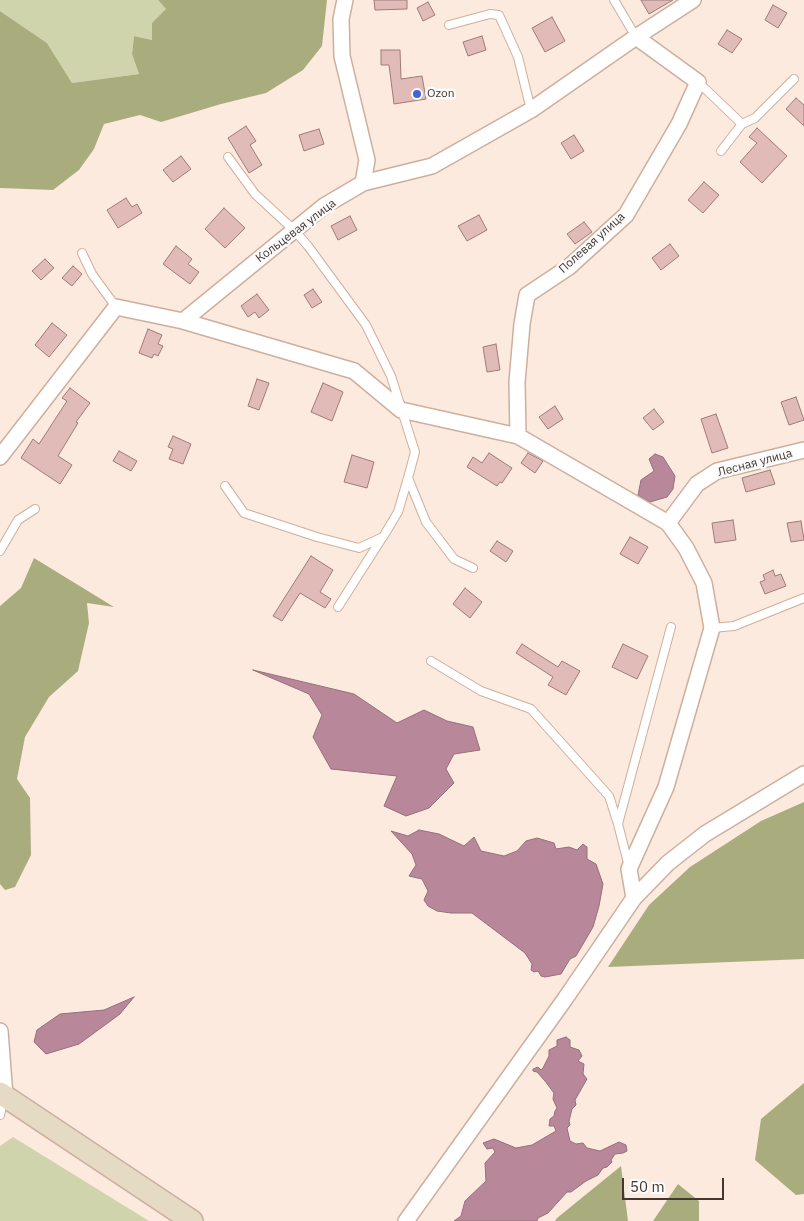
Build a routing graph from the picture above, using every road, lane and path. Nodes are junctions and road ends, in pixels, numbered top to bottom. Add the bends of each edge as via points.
1 (345, 0) edge
2 (614, 0) edge
3 (693, 0) edge
4 (449, 25) dead end
5 (636, 37) junction
6 (794, 79) dead end
7 (698, 82) junction
8 (531, 110) junction
9 (742, 124) junction
10 (721, 151) dead end
11 (228, 157) dead end
12 (363, 183) junction
13 (294, 230) junction
14 (82, 253) dead end
15 (116, 307) junction
16 (183, 321) junction
17 (402, 410) junction
18 (518, 436) junction
19 (804, 450) edge
20 (0, 457) edge
21 (408, 478) junction
22 (225, 486) dead end
23 (35, 509) dead end
24 (668, 523) junction
25 (383, 537) junction
26 (0, 550) edge
27 (473, 568) dead end
28 (804, 598) edge
29 (338, 608) dead end
30 (671, 627) dead end
31 (712, 628) junction
32 (431, 661) dead end
33 (804, 774) edge
34 (618, 824) junction
35 (629, 869) junction
36 (634, 898) junction
37 (0, 1031) edge
38 (2, 1101) edge
39 (192, 1221) edge
40 (406, 1221) edge

1 - 12 street via 341,19 342,56 367,160
2 - 5 lane
3 - 5 street, Кольцевая улица
4 - 8 lane via 490,14 500,15 518,57
5 - 7 street
5 - 8 street, Кольцевая улица
6 - 9 lane via 755,118
7 - 9 lane
7 - 18 street, Полевая улица via 679,124 626,215 569,267 527,295 517,382
8 - 12 street, Кольцевая улица via 432,166
9 - 10 lane
11 - 13 lane via 255,194
12 - 13 street, Кольцевая улица via 324,206
13 - 16 street, Кольцевая улица
13 - 17 lane via 366,325 392,376
14 - 15 lane via 92,274
15 - 16 street
15 - 20 street
16 - 17 street via 354,370
17 - 18 street
17 - 21 lane via 415,452
18 - 24 street
19 - 24 street, Лесная улица via 717,471 697,484
21 - 25 lane via 398,512
21 - 27 lane via 426,522 454,559
22 - 25 lane via 244,513 317,538 358,548
23 - 26 lane via 18,520
24 - 31 street via 686,548 704,583
25 - 29 lane
28 - 31 lane via 734,626
30 - 34 lane
31 - 35 street via 666,787
32 - 34 lane via 481,691 530,709 609,796
33 - 36 street via 704,834 668,863
34 - 35 lane
35 - 36 street
36 - 40 street
37 - 38 street
38 - 39 main road

